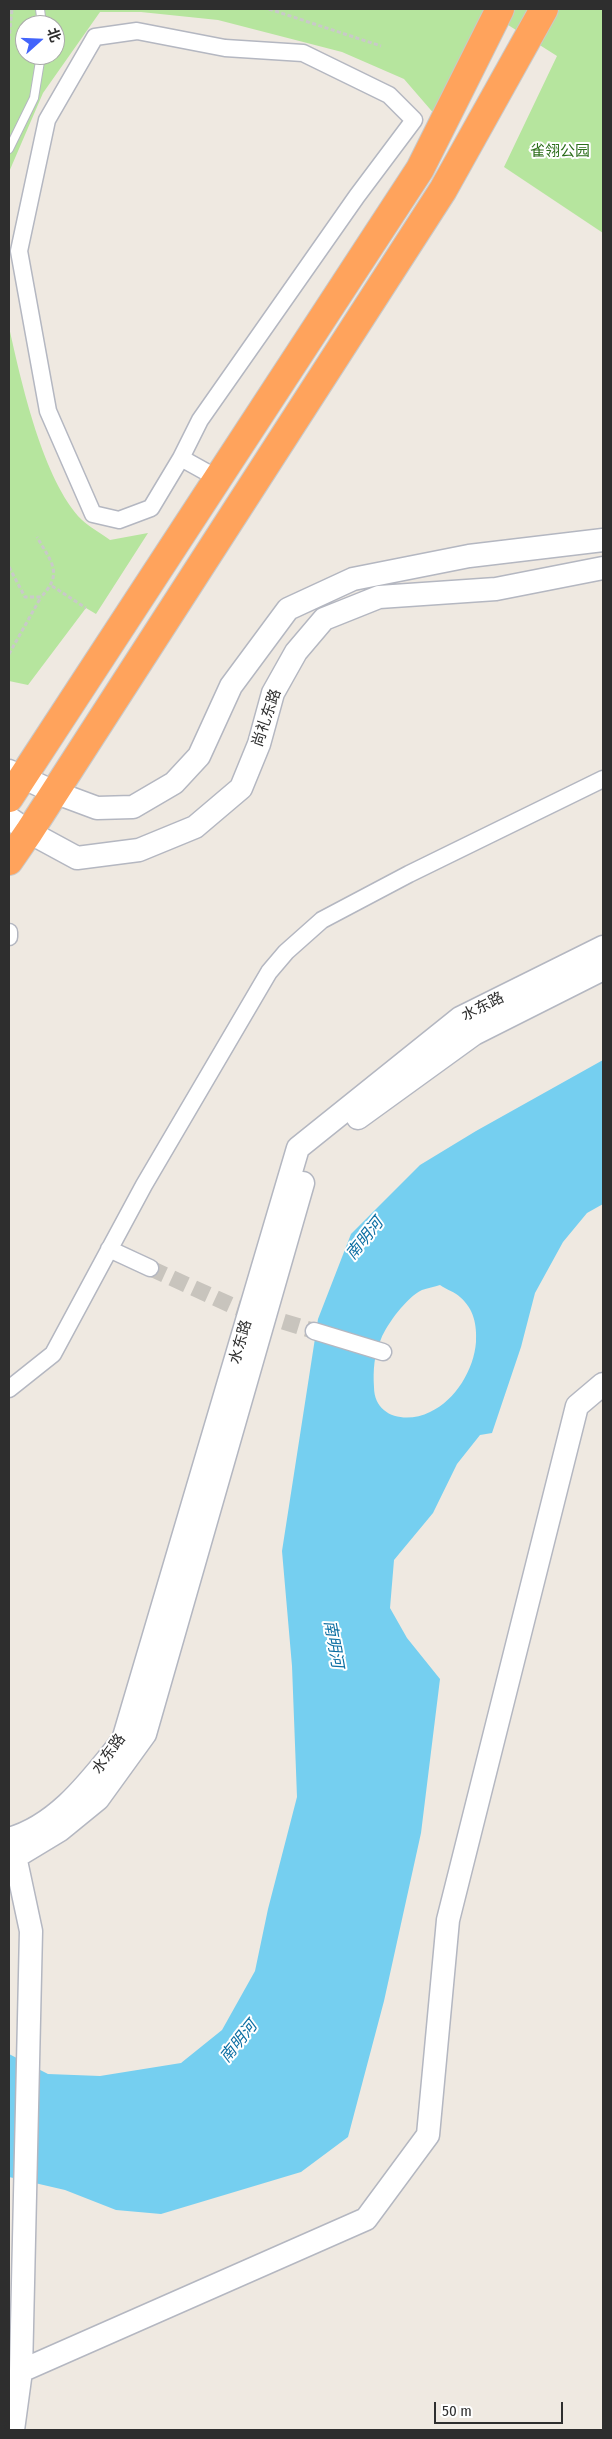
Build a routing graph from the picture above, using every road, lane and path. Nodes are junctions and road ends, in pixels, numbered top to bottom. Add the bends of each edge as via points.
1 (12, 9) edge
2 (269, 9) edge
3 (500, 9) edge
4 (544, 9) edge
5 (9, 35) edge
6 (9, 40) edge
7 (381, 46) dead end
8 (39, 65) edge
9 (9, 148) edge
10 (181, 458) junction
11 (217, 478) junction
12 (37, 537) dead end
13 (603, 540) edge
14 (9, 567) edge
15 (603, 568) edge
16 (52, 586) junction
17 (41, 597) junction
18 (86, 608) dead end
19 (9, 654) edge
20 (603, 779) edge
21 (13, 782) edge
22 (54, 792) junction
23 (19, 825) edge
24 (9, 861) edge
25 (9, 932) edge
26 (9, 937) edge
27 (603, 947) edge
28 (603, 969) edge
29 (109, 1249) junction
30 (150, 1268) tunnel mouth
31 (314, 1331) tunnel mouth
32 (383, 1352) dead end
33 (603, 1384) edge
34 (9, 1389) edge
35 (11, 1848) edge
36 (21, 2371) junction
37 (13, 2430) edge

1 - 5 path
2 - 7 path
3 - 11 highway via 420,169
4 - 22 highway via 443,190
5 - 6 path
8 - 9 lane via 34,98
10 - 10 street via 151,508 119,520 93,514 48,411 19,252 47,120 95,37 137,31 225,48 302,53 389,96 414,120 356,196 206,412
10 - 11 street
11 - 21 highway
12 - 16 path via 54,566
13 - 22 main road via 469,556 352,579 288,609 231,686 199,756 174,783 133,807 97,808
14 - 17 path via 25,597
15 - 23 main road, 尚礼东路 via 496,589 379,597 324,619 296,652 273,693 241,788 195,827 139,850 77,858
16 - 17 path
16 - 18 path
17 - 19 path
20 - 29 street via 418,869 322,920 286,952 269,972
21 - 22 main road
22 - 23 highway
23 - 24 highway
25 - 26 street
27 - 35 main road, 水东路 via 460,1018 298,1148 123,1740 82,1789
28 - 35 main road, 水东路 via 474,1034 313,1151 145,1734 98,1799 60,1830
29 - 30 street
29 - 34 street via 53,1354
31 - 32 street
33 - 36 main road via 578,1406 448,1920 428,2135 366,2219
35 - 36 main road via 31,1930
36 - 37 main road

